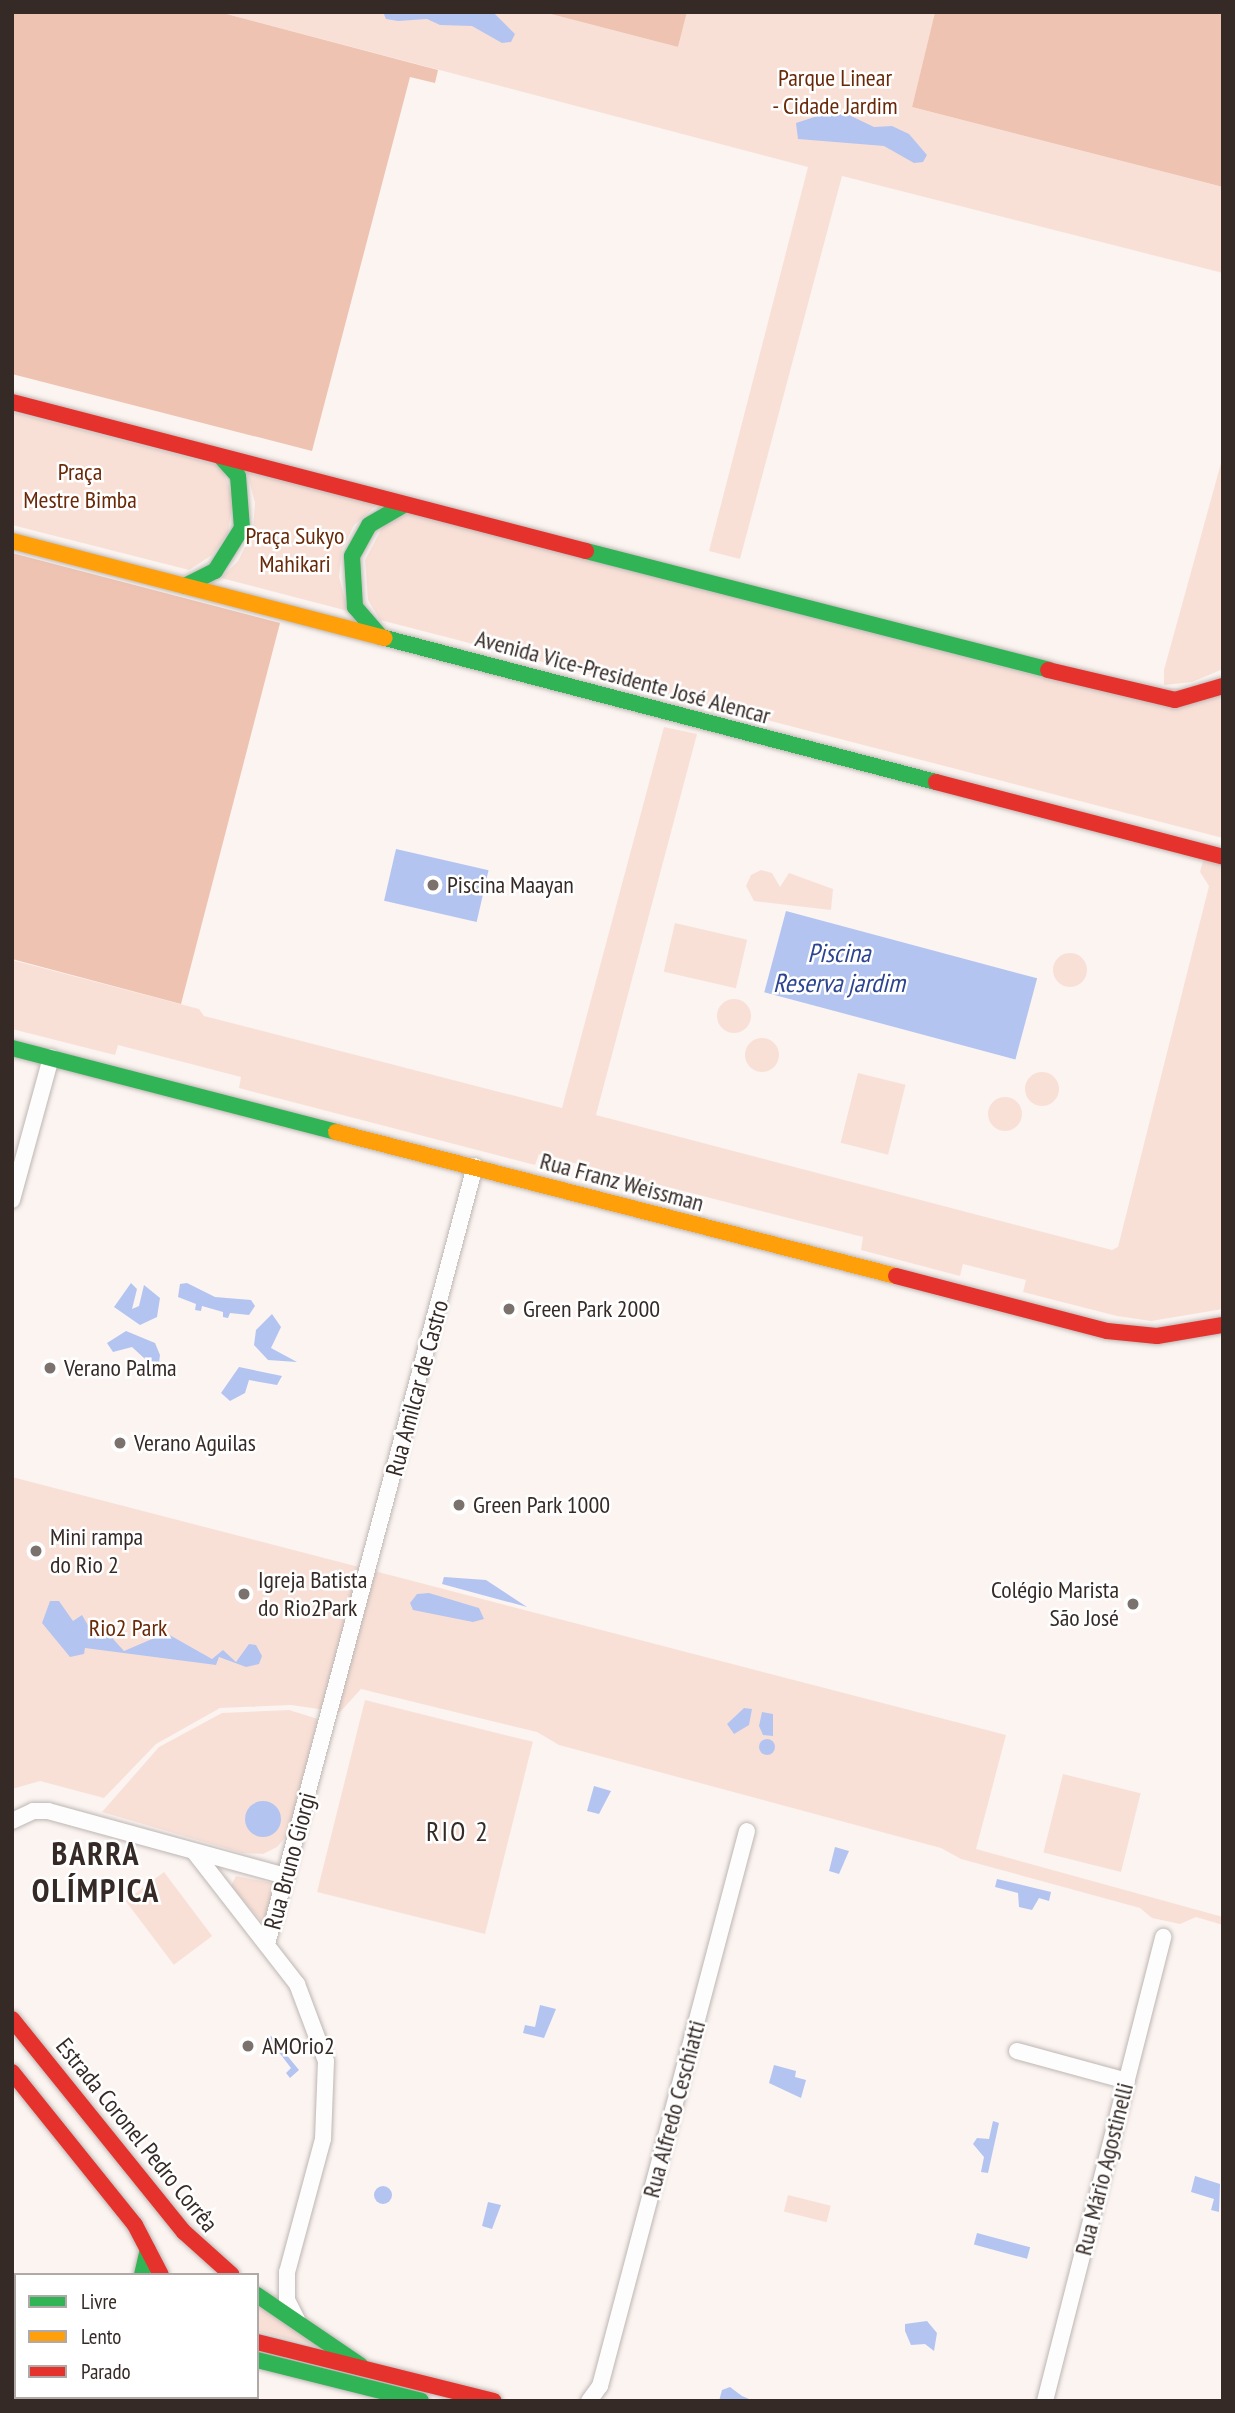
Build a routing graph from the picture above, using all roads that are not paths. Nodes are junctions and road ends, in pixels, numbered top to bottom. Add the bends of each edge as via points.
1 (12, 402) edge
2 (221, 457) junction
3 (402, 506) junction
4 (12, 541) edge
5 (185, 586) junction
6 (381, 637) junction
7 (1223, 686) edge
8 (1223, 857) edge
9 (12, 1048) edge
10 (51, 1057) junction
11 (475, 1166) junction
12 (12, 1200) edge
13 (1223, 1325) edge
14 (351, 1631) joint
15 (12, 1821) edge
16 (747, 1831) dead end
17 (195, 1853) junction
18 (286, 1876) junction
19 (1163, 1937) dead end
20 (267, 1944) junction
21 (12, 2019) edge
22 (1017, 2051) dead end
23 (12, 2072) edge
24 (1127, 2081) junction
25 (148, 2250) junction
26 (142, 2273) edge
27 (160, 2273) edge
28 (230, 2273) edge
29 (259, 2296) edge
30 (299, 2324) junction
31 (259, 2342) edge
32 (259, 2360) edge
33 (366, 2369) junction
34 (603, 2393) edge
35 (421, 2401) edge
36 (494, 2401) edge
37 (589, 2401) edge
38 (1045, 2401) edge

1 - 2 main road
2 - 3 main road
2 - 5 main road via 238,476 242,528 215,571
3 - 6 main road via 369,525 352,556 355,607
3 - 7 main road via 1147,696 1175,700
4 - 5 main road, Avenida Vice-Presidente José Alencar
5 - 6 main road, Avenida Vice-Presidente José Alencar
6 - 8 main road, Avenida Vice-Presidente José Alencar
9 - 10 main road, Rua Franz Weissman
10 - 11 main road, Rua Franz Weissman
10 - 12 street
11 - 13 main road, Rua Franz Weissman via 1107,1331 1157,1336
11 - 14 street, Rua Amilcar de Castro
14 - 18 street, Rua Bruno Giorgi
15 - 17 street via 33,1811 48,1811
16 - 34 street, Rua Alfredo Ceschiatti
17 - 18 street
17 - 20 street
18 - 20 street, Rua Bruno Giorgi
19 - 24 street, Rua Mário Agostinelli
20 - 30 street, Rua Bruno Giorgi via 305,1997 326,2060 323,2140 286,2272 287,2300
21 - 28 main road, Estrada Coronel Pedro Corrêa via 184,2232
22 - 24 street
23 - 25 main road via 116,2200
24 - 38 street, Rua Mário Agostinelli
25 - 26 main road
25 - 27 main road
29 - 30 main road
30 - 33 main road
31 - 33 main road
32 - 35 main road
33 - 36 main road
34 - 37 street, Rua Alfredo Ceschiatti

